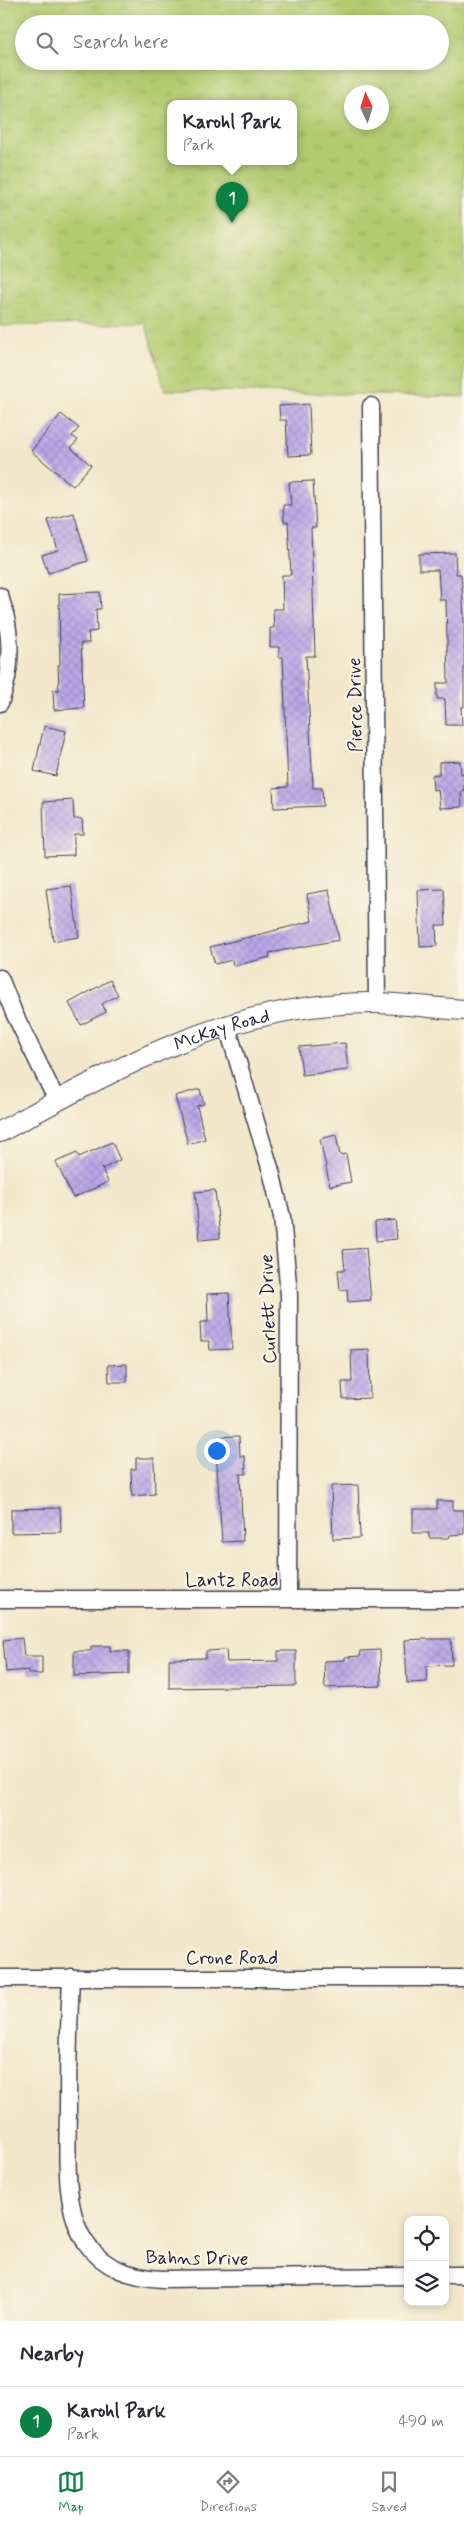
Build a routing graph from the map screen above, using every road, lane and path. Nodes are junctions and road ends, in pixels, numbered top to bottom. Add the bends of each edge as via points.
1 (371, 406) dead end
2 (0, 596) edge
3 (0, 703) edge
4 (0, 978) edge
5 (377, 1003) junction
6 (464, 1010) edge
7 (227, 1026) junction
8 (57, 1101) junction
9 (0, 1132) edge
10 (0, 1599) edge
11 (288, 1599) junction
12 (464, 1599) edge
13 (71, 1977) junction
14 (0, 1978) edge
15 (464, 1978) edge
16 (449, 2275) edge
17 (464, 2275) edge
18 (404, 2276) edge

1 - 5 street, Pierce Drive
2 - 3 street via 10,646
4 - 8 street
5 - 6 street, McKay Road
5 - 7 street, McKay Road via 292,1010 253,1016
7 - 8 street, McKay Road via 145,1055
7 - 11 street, Curlett Drive via 271,1171 286,1248 290,1295
8 - 9 street, McKay Road
10 - 11 street, Lantz Road
11 - 12 street, Lantz Road
13 - 14 street, Crone Road
13 - 15 street, Crone Road
13 - 18 street, Bahns Drive via 68,2173 76,2222 87,2244 100,2259 133,2275 162,2279
16 - 17 street

